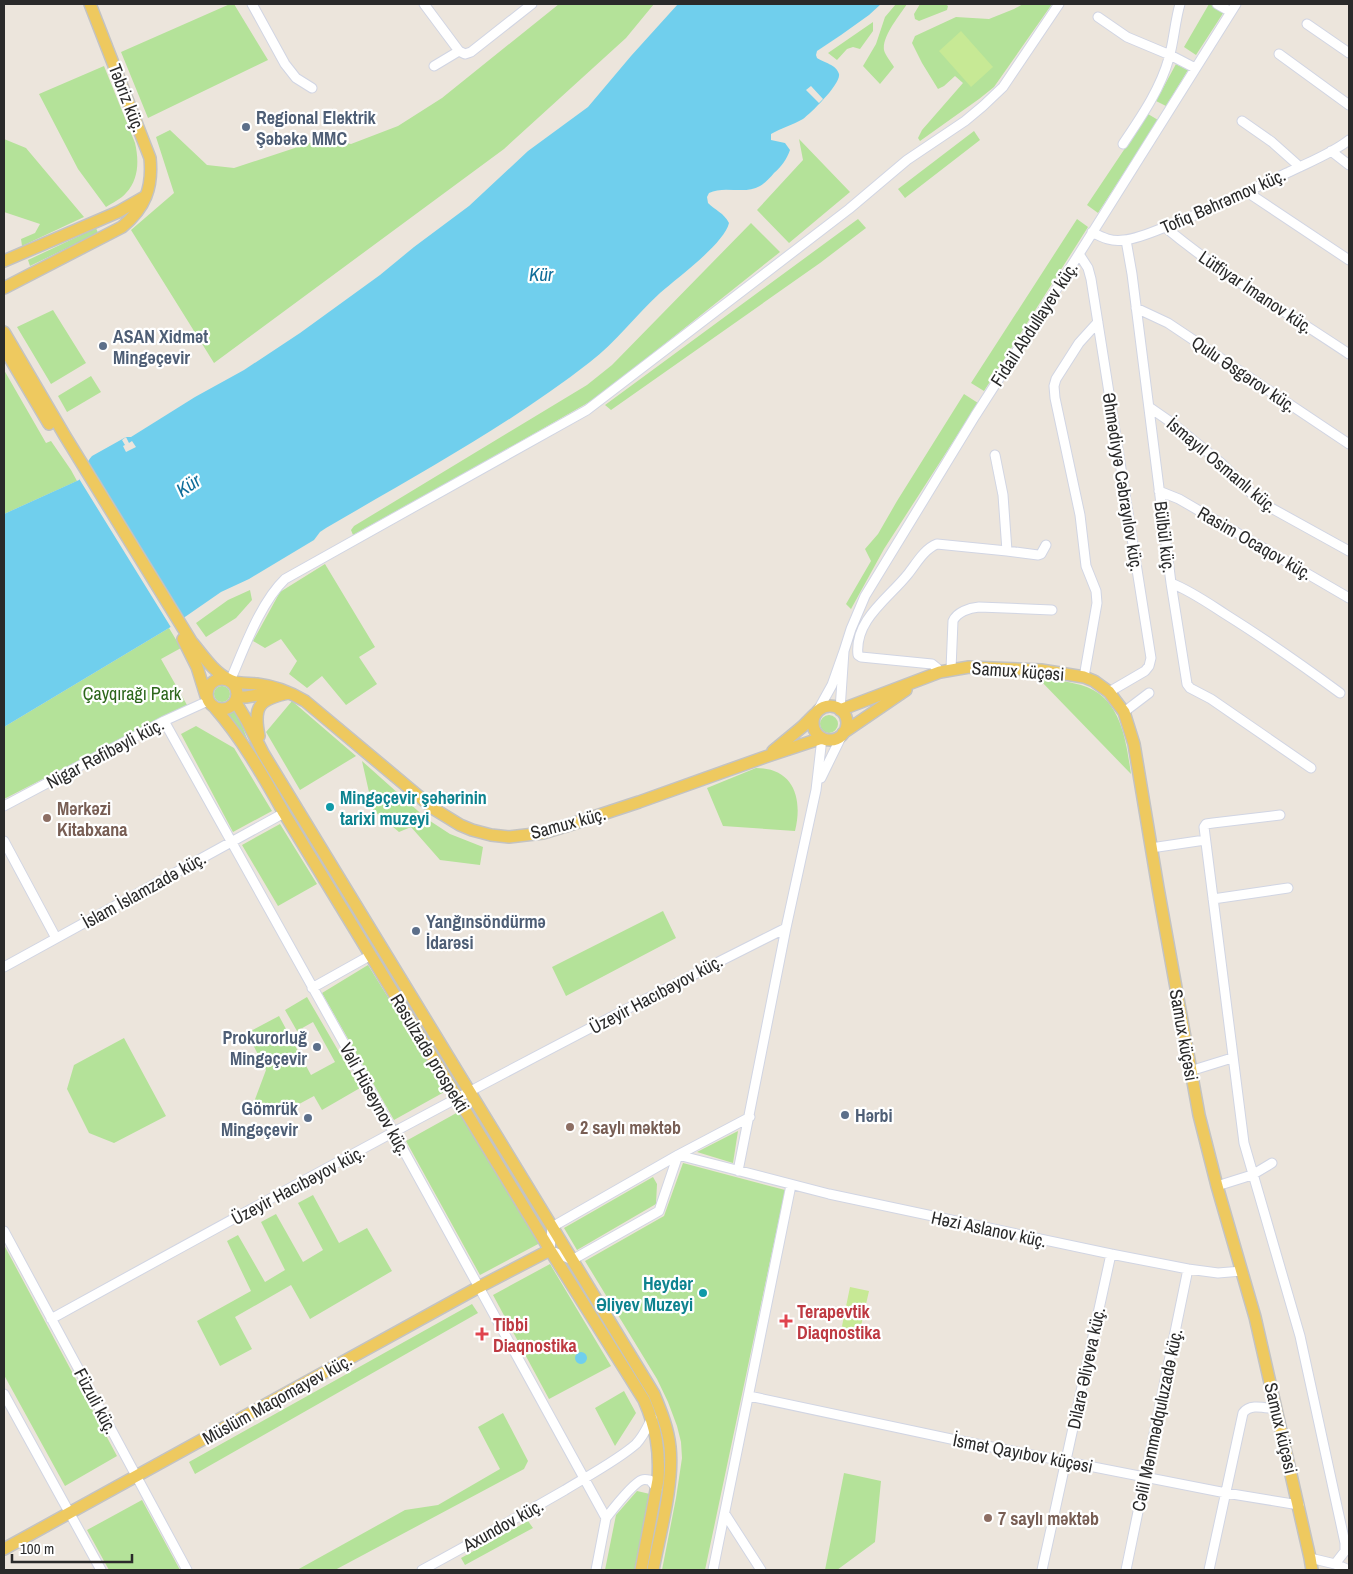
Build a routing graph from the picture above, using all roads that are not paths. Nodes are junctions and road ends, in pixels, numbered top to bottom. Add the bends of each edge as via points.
1 (90, 4) edge
2 (252, 4) edge
3 (424, 4) edge
4 (532, 4) edge
5 (1059, 4) edge
6 (1180, 4) edge
7 (1217, 4) edge
8 (1233, 8) edge
9 (1098, 17) dead end
10 (1307, 24) dead end
11 (459, 51) junction
12 (1279, 54) dead end
13 (1349, 54) edge
14 (1170, 55) junction
15 (434, 66) dead end
16 (1195, 68) junction
17 (312, 88) dead end
18 (1349, 105) edge
19 (1242, 121) dead end
20 (1349, 140) edge
21 (1123, 144) dead end
22 (1331, 151) junction
23 (1349, 164) edge
24 (1300, 167) junction
25 (1247, 192) junction
26 (147, 195) junction
27 (1165, 227) junction
28 (1092, 232) junction
29 (1126, 240) junction
30 (1079, 254) junction
31 (1349, 260) edge
32 (4, 261) edge
33 (4, 288) edge
34 (1136, 308) junction
35 (1098, 322) junction
36 (4, 332) edge
37 (4, 350) edge
38 (1349, 354) edge
39 (1148, 407) junction
40 (62, 438) junction
41 (1349, 444) edge
42 (995, 455) dead end
43 (1160, 491) junction
44 (1046, 545) dead end
45 (1007, 551) junction
46 (1349, 551) edge
47 (1171, 583) junction
48 (1349, 598) edge
49 (1052, 610) dead end
50 (189, 643) junction
51 (844, 651) junction
52 (952, 669) junction
53 (940, 672) junction
54 (1084, 676) junction
55 (920, 680) junction
56 (230, 681) junction
57 (289, 692) junction
58 (1109, 692) junction
59 (1148, 693) dead end
60 (1340, 693) dead end
61 (236, 699) junction
62 (210, 701) junction
63 (840, 710) junction
64 (817, 712) junction
65 (1124, 712) junction
66 (164, 721) junction
67 (844, 733) junction
68 (822, 738) junction
69 (263, 752) junction
70 (765, 757) junction
71 (1312, 768) dead end
72 (816, 790) junction
73 (4, 806) edge
74 (284, 813) junction
75 (1280, 815) dead end
76 (1205, 840) junction
77 (4, 841) edge
78 (232, 842) junction
79 (1151, 848) junction
80 (1288, 888) dead end
81 (1213, 899) junction
82 (786, 928) junction
83 (56, 938) junction
84 (371, 955) junction
85 (4, 967) edge
86 (312, 988) junction
87 (1232, 1058) junction
88 (1190, 1071) junction
89 (469, 1093) junction
90 (458, 1099) junction
91 (750, 1117) junction
92 (394, 1133) junction
93 (678, 1155) junction
94 (1272, 1163) dead end
95 (738, 1171) junction
96 (1252, 1175) junction
97 (791, 1185) junction
98 (1217, 1186) junction
99 (552, 1227) junction
100 (4, 1231) edge
101 (550, 1250) junction
102 (1111, 1254) junction
103 (572, 1260) junction
104 (1188, 1269) junction
105 (1242, 1271) junction
106 (479, 1287) junction
107 (51, 1319) junction
108 (4, 1394) edge
109 (749, 1396) junction
110 (649, 1397) junction
111 (1276, 1409) junction
112 (652, 1418) junction
113 (1065, 1461) junction
114 (137, 1477) junction
115 (1145, 1477) junction
116 (584, 1479) junction
117 (657, 1489) junction
118 (1226, 1493) junction
119 (1298, 1505) junction
120 (70, 1513) junction
121 (725, 1514) junction
122 (606, 1518) junction
123 (4, 1549) edge
124 (1310, 1558) junction
125 (1335, 1564) junction
126 (101, 1570) edge
127 (187, 1570) edge
128 (422, 1570) edge
129 (596, 1570) edge
130 (641, 1570) edge
131 (653, 1570) edge
132 (713, 1570) edge
133 (761, 1570) edge
134 (1042, 1570) edge
135 (1126, 1570) edge
136 (1209, 1570) edge
137 (1312, 1570) edge
138 (1349, 1570) edge

1 - 26 main road, Təbriz küç. via 150,158 151,177
2 - 17 street via 285,64 296,78
3 - 11 street
4 - 11 street via 471,52
5 - 56 street via 1003,87 983,106 907,160 849,209 588,410 285,579 267,603
6 - 14 street
7 - 8 street
8 - 16 street, Fidail Abdullayev küç.
9 - 14 street via 1127,37
10 - 13 street
11 - 15 street
12 - 18 street
14 - 16 street
14 - 21 street via 1148,107
16 - 28 street, Fidail Abdullayev küç.
19 - 24 street
20 - 22 street, Tofiq Bəhrəmov küç.
22 - 23 street
22 - 24 street, Tofiq Bəhrəmov küç.
24 - 25 street, Tofiq Bəhrəmov küç.
25 - 27 street, Tofiq Bəhrəmov küç.
25 - 31 street
26 - 32 main road via 118,212
26 - 33 main road via 134,216 122,227
27 - 29 street, Tofiq Bəhrəmov küç.
27 - 38 street, Lütfiyar İmanov küç. via 1186,245
28 - 29 street, Tofiq Bəhrəmov küç. via 1108,240
28 - 30 street, Fidail Abdullayev küç.
29 - 34 street, Bülbül küç.
30 - 35 street, Əhmədiyyə Cəbrayılov küç. via 1088,268
30 - 51 street, Fidail Abdullayev küç. via 865,596
34 - 39 street, Bülbül küç.
34 - 41 street, Qulu Əsgərov küç. via 1168,323
35 - 54 street via 1078,343 1054,386 1080,514 1086,566 1096,591 1097,603
35 - 58 street, Əhmədiyyə Cəbrayılov küç. via 1151,658 1145,671
36 - 40 main road
37 - 40 main road
39 - 43 street, Bülbül küç.
39 - 46 street, İsmayıl Osmanlı küç. via 1221,463 1264,504
40 - 50 main road
42 - 45 street via 1004,495
43 - 47 street, Bülbül küç.
43 - 48 street, Rasim Ocaqov küç.
44 - 45 street via 1038,555
45 - 53 street via 937,544 930,547 870,616 858,655 932,664
47 - 60 street via 1264,638
47 - 71 street, Bülbül küç. via 1188,686
49 - 52 street via 979,607 960,613 953,621
50 - 56 main road
50 - 62 main road
51 - 63 street
51 - 64 street via 832,685
52 - 53 main road, Samux küçəsi
52 - 54 main road, Samux küçəsi via 1041,670
53 - 55 main road, Samux küçəsi
54 - 58 main road, Samux küçəsi
55 - 63 main road
55 - 67 main road
56 - 57 main road, Samux küç. via 260,684
56 - 61 main road via 236,688
56 - 62 main road via 216,680 208,686
57 - 61 main road
57 - 69 main road via 269,698 257,710
57 - 70 main road, Samux küç. via 305,701 434,809 460,825 490,835 508,837 543,833
58 - 65 main road, Samux küçəsi
59 - 65 street
61 - 62 main road via 233,705 224,709
61 - 69 main road, Rəsulzadə prospekti
62 - 66 street, Nigar Rəfibəyli küç.
62 - 74 main road, Rəsulzadə prospekti via 242,741
63 - 64 main road via 826,707
63 - 67 main road via 846,723
64 - 68 main road via 814,727
64 - 70 main road
65 - 79 main road, Samux küçəsi via 1134,744
66 - 73 street, Nigar Rəfibəyli küç.
66 - 78 street, Vəli Hüseynov küç.
67 - 68 main road via 836,739
67 - 72 street
68 - 70 main road, Samux küç.
68 - 72 street
69 - 89 main road, Rəsulzadə prospekti
72 - 82 street
74 - 78 street, İslam İslamzadə küç.
74 - 84 main road, Rəsulzadə prospekti
75 - 76 street via 1206,824
76 - 79 street
76 - 81 street
77 - 83 street
78 - 83 street, İslam İslamzadə küç.
78 - 86 street, Vəli Hüseynov küç.
79 - 88 main road, Samux küçəsi
80 - 81 street
81 - 87 street
82 - 89 street, Üzeyir Hacıbəyov küç.
82 - 91 street
83 - 85 street, İslam İslamzadə küç.
84 - 86 street
84 - 90 main road, Rəsulzadə prospekti
86 - 92 street, Vəli Hüseynov küç.
87 - 88 street
87 - 96 street
88 - 98 main road, Samux küçəsi
89 - 90 street, Üzeyir Hacıbəyov küç.
89 - 99 main road, Rəsulzadə prospekti
90 - 92 street, Üzeyir Hacıbəyov küç.
90 - 101 main road, Rəsulzadə prospekti
91 - 93 street
91 - 95 street
92 - 106 street, Vəli Hüseynov küç.
92 - 107 street, Üzeyir Hacıbəyov küç.
93 - 95 street, Həzi Aslanov küç.
93 - 99 street
93 - 103 street via 659,1211
94 - 96 street
95 - 97 street, Həzi Aslanov küç.
96 - 98 street
96 - 125 street via 1300,1336 1325,1451 1345,1551
97 - 102 street, Həzi Aslanov küç.
97 - 109 street
98 - 105 main road, Samux küçəsi
99 - 101 street
99 - 103 main road, Rəsulzadə prospekti
100 - 107 street, Füzuli küç.
101 - 103 street
101 - 106 main road, Müslüm Maqomayev küç.
101 - 110 main road, Rəsulzadə prospekti
102 - 104 street, Həzi Aslanov küç.
102 - 113 street, Dilarə Əliyeva küç.
103 - 110 main road, Rəsulzadə prospekti
104 - 105 street, Həzi Aslanov küç. via 1224,1273
104 - 115 street, Cəlil Məmmədquluzadə küç.
105 - 111 main road, Samux küçəsi
106 - 114 main road, Müslüm Maqomayev küç.
106 - 116 street, Vəli Hüseynov küç.
107 - 114 street, Füzuli küç.
108 - 120 street
109 - 113 street, İsmət Qayıbov küçəsi
109 - 121 street
110 - 112 main road
110 - 131 main road via 662,1414 670,1446 665,1508
111 - 118 street via 1250,1407 1243,1413
111 - 119 main road, Samux küçəsi
112 - 116 street, Axundov küç. via 636,1444
112 - 117 main road via 659,1450
113 - 115 street, İsmət Qayıbov küçəsi
113 - 134 street, Dilarə Əliyeva küç.
114 - 120 main road, Müslüm Maqomayev küç.
114 - 127 street, Füzuli küç.
115 - 118 street, İsmət Qayıbov küçəsi
115 - 135 street, Cəlil Məmmədquluzadə küç.
116 - 122 street, Vəli Hüseynov küç.
116 - 128 street, Axundov küç.
117 - 122 street via 650,1480 640,1480
117 - 130 main road
118 - 119 street, İsmət Qayıbov küçəsi
118 - 136 street
119 - 124 main road, Samux küçəsi
120 - 123 main road, Müslüm Maqomayev küç.
120 - 126 street
121 - 132 street
121 - 133 street
122 - 129 street
124 - 125 street
124 - 137 main road, Samux küçəsi
125 - 138 street

